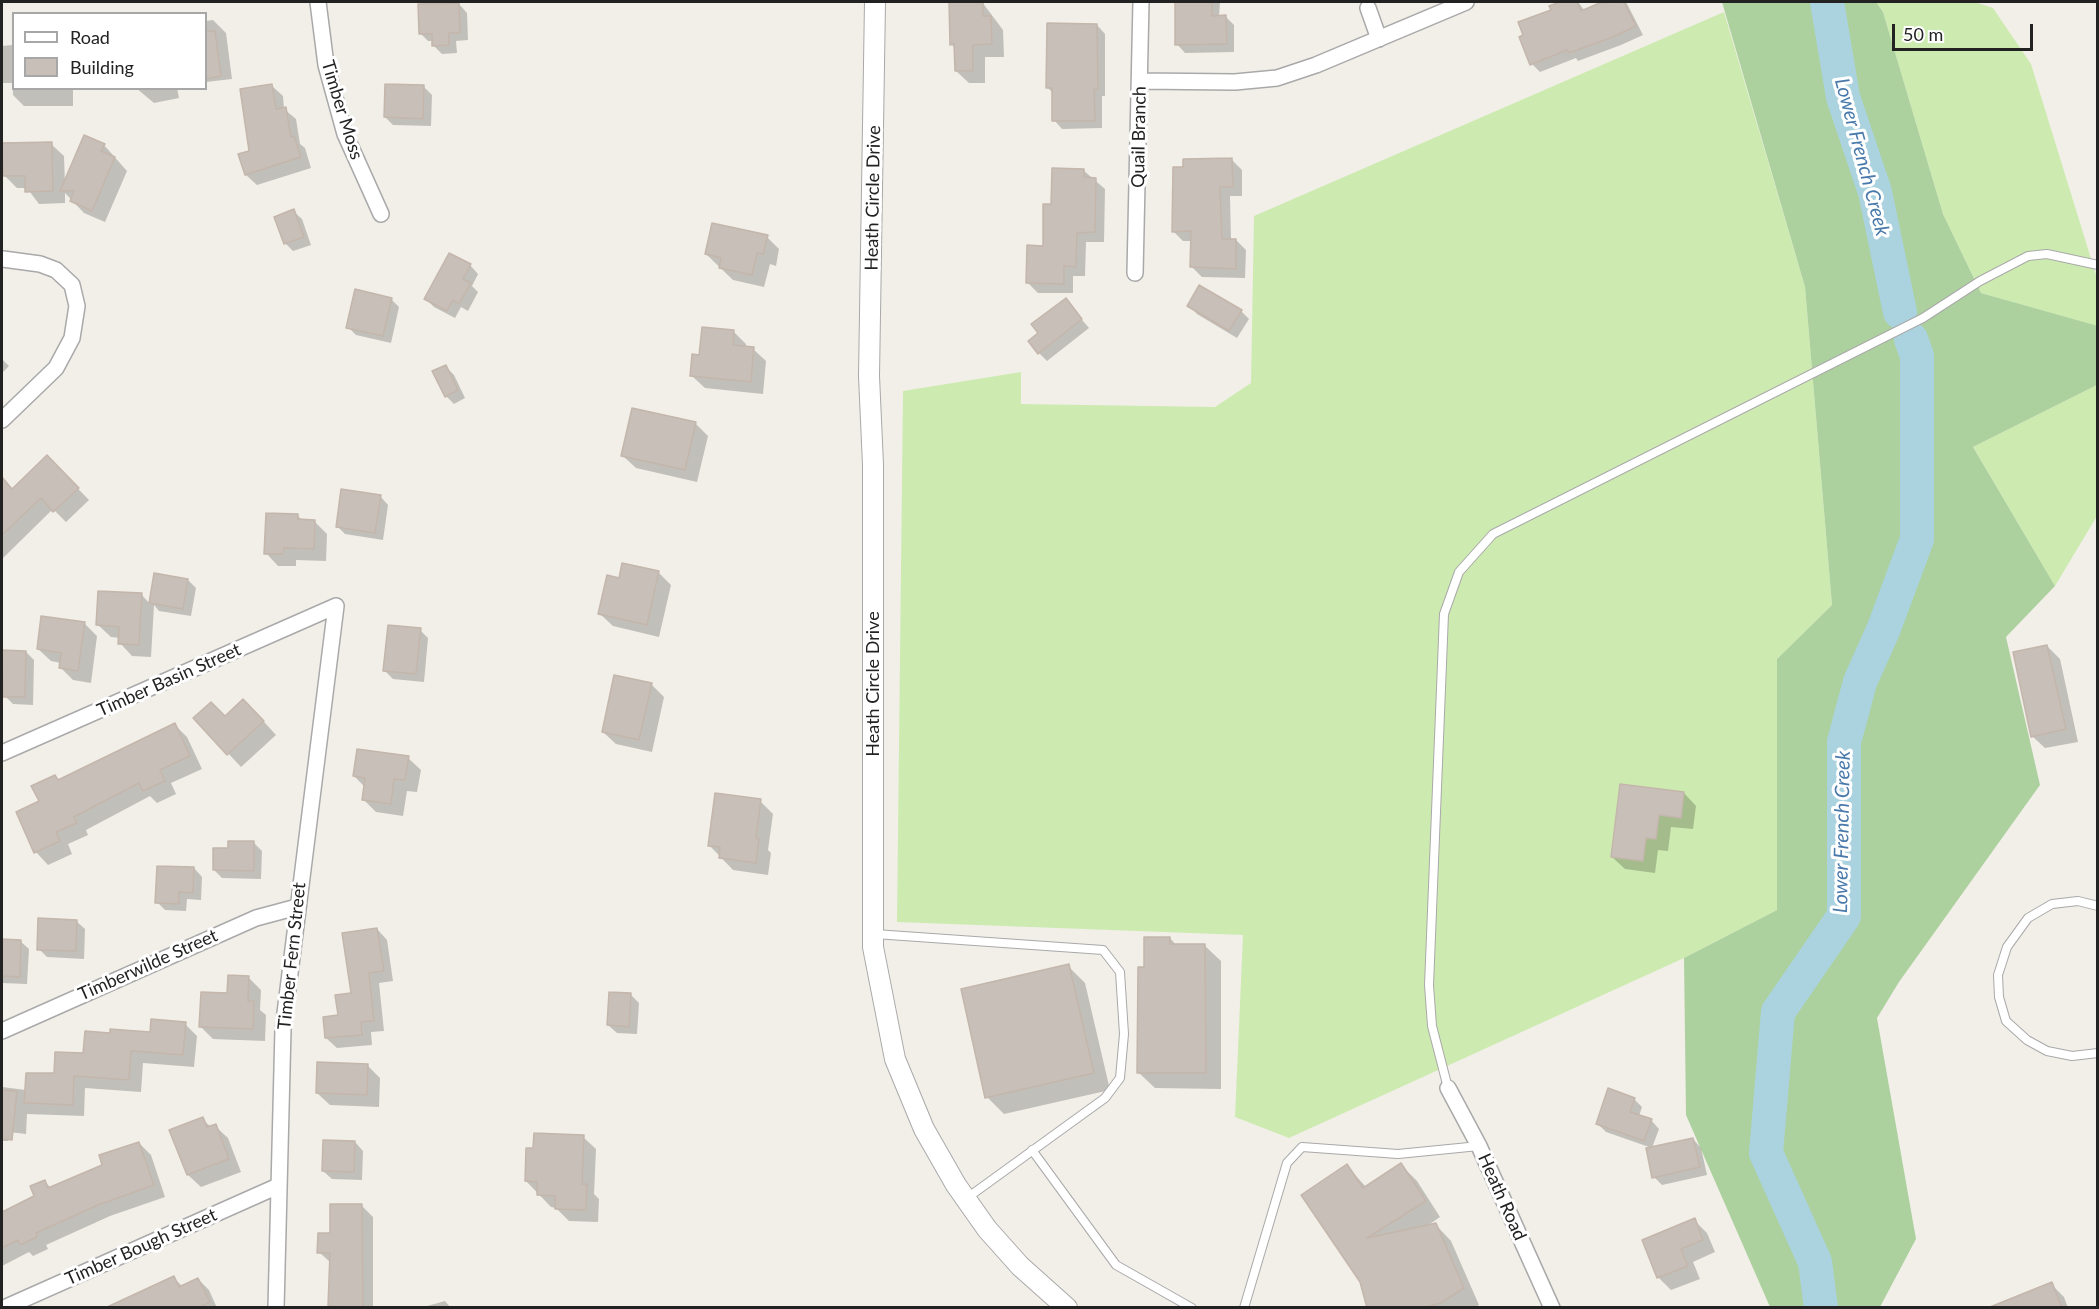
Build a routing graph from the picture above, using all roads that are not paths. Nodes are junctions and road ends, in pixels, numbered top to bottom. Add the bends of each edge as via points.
1 (318, 2) edge
2 (875, 2) edge
3 (1141, 2) edge
4 (1466, 2) edge
5 (1368, 8) dead end
6 (1379, 39) junction
7 (1140, 81) junction
8 (381, 214) dead end
9 (3, 260) edge
10 (2097, 265) edge
11 (1135, 273) dead end
12 (2, 420) edge
13 (336, 606) joint
14 (2, 753) edge
15 (2097, 906) edge
16 (297, 907) junction
17 (873, 934) junction
18 (2, 1030) edge
19 (2097, 1053) edge
20 (1448, 1089) joint
21 (1479, 1146) junction
22 (1032, 1150) junction
23 (278, 1186) junction
24 (966, 1198) junction
25 (4, 1308) edge
26 (276, 1308) edge
27 (1067, 1308) edge
28 (1192, 1308) edge
29 (1244, 1308) edge
30 (1552, 1308) edge

1 - 8 street, Timber Moss via 326,65 345,134
2 - 17 street, Heath Circle Drive via 869,376 873,465
3 - 7 street, Quail Branch
4 - 6 street
5 - 6 street
6 - 7 street via 1276,78 1235,82
7 - 11 street, Quail Branch
9 - 12 street via 56,270 72,285 77,306 72,338 56,368
10 - 20 lane via 2047,254 2028,256 1923,318 1493,534 1460,572 1444,614 1429,985 1432,1026
13 - 14 street, Timber Basin Street
13 - 16 street, Timber Fern Street
15 - 19 lane via 2078,901 2052,904 2028,918 2007,947 1998,975 2006,1021 2027,1040 2047,1051 2072,1056
16 - 18 street, Timberwilde Street via 256,918
16 - 23 street, Timber Fern Street via 283,1029
17 - 22 lane via 1103,950 1120,972 1124,1034 1120,1078 1105,1098
17 - 24 street, Heath Circle Drive via 882,1000 896,1059 924,1129
20 - 21 street, Heath Road
21 - 29 lane via 1398,1154 1302,1147 1287,1162
21 - 30 street, Heath Road
22 - 24 lane
22 - 28 lane via 1116,1265
23 - 25 street, Timber Bough Street
23 - 26 street, Timber Fern Street
24 - 27 street, Heath Circle Drive via 1020,1266

